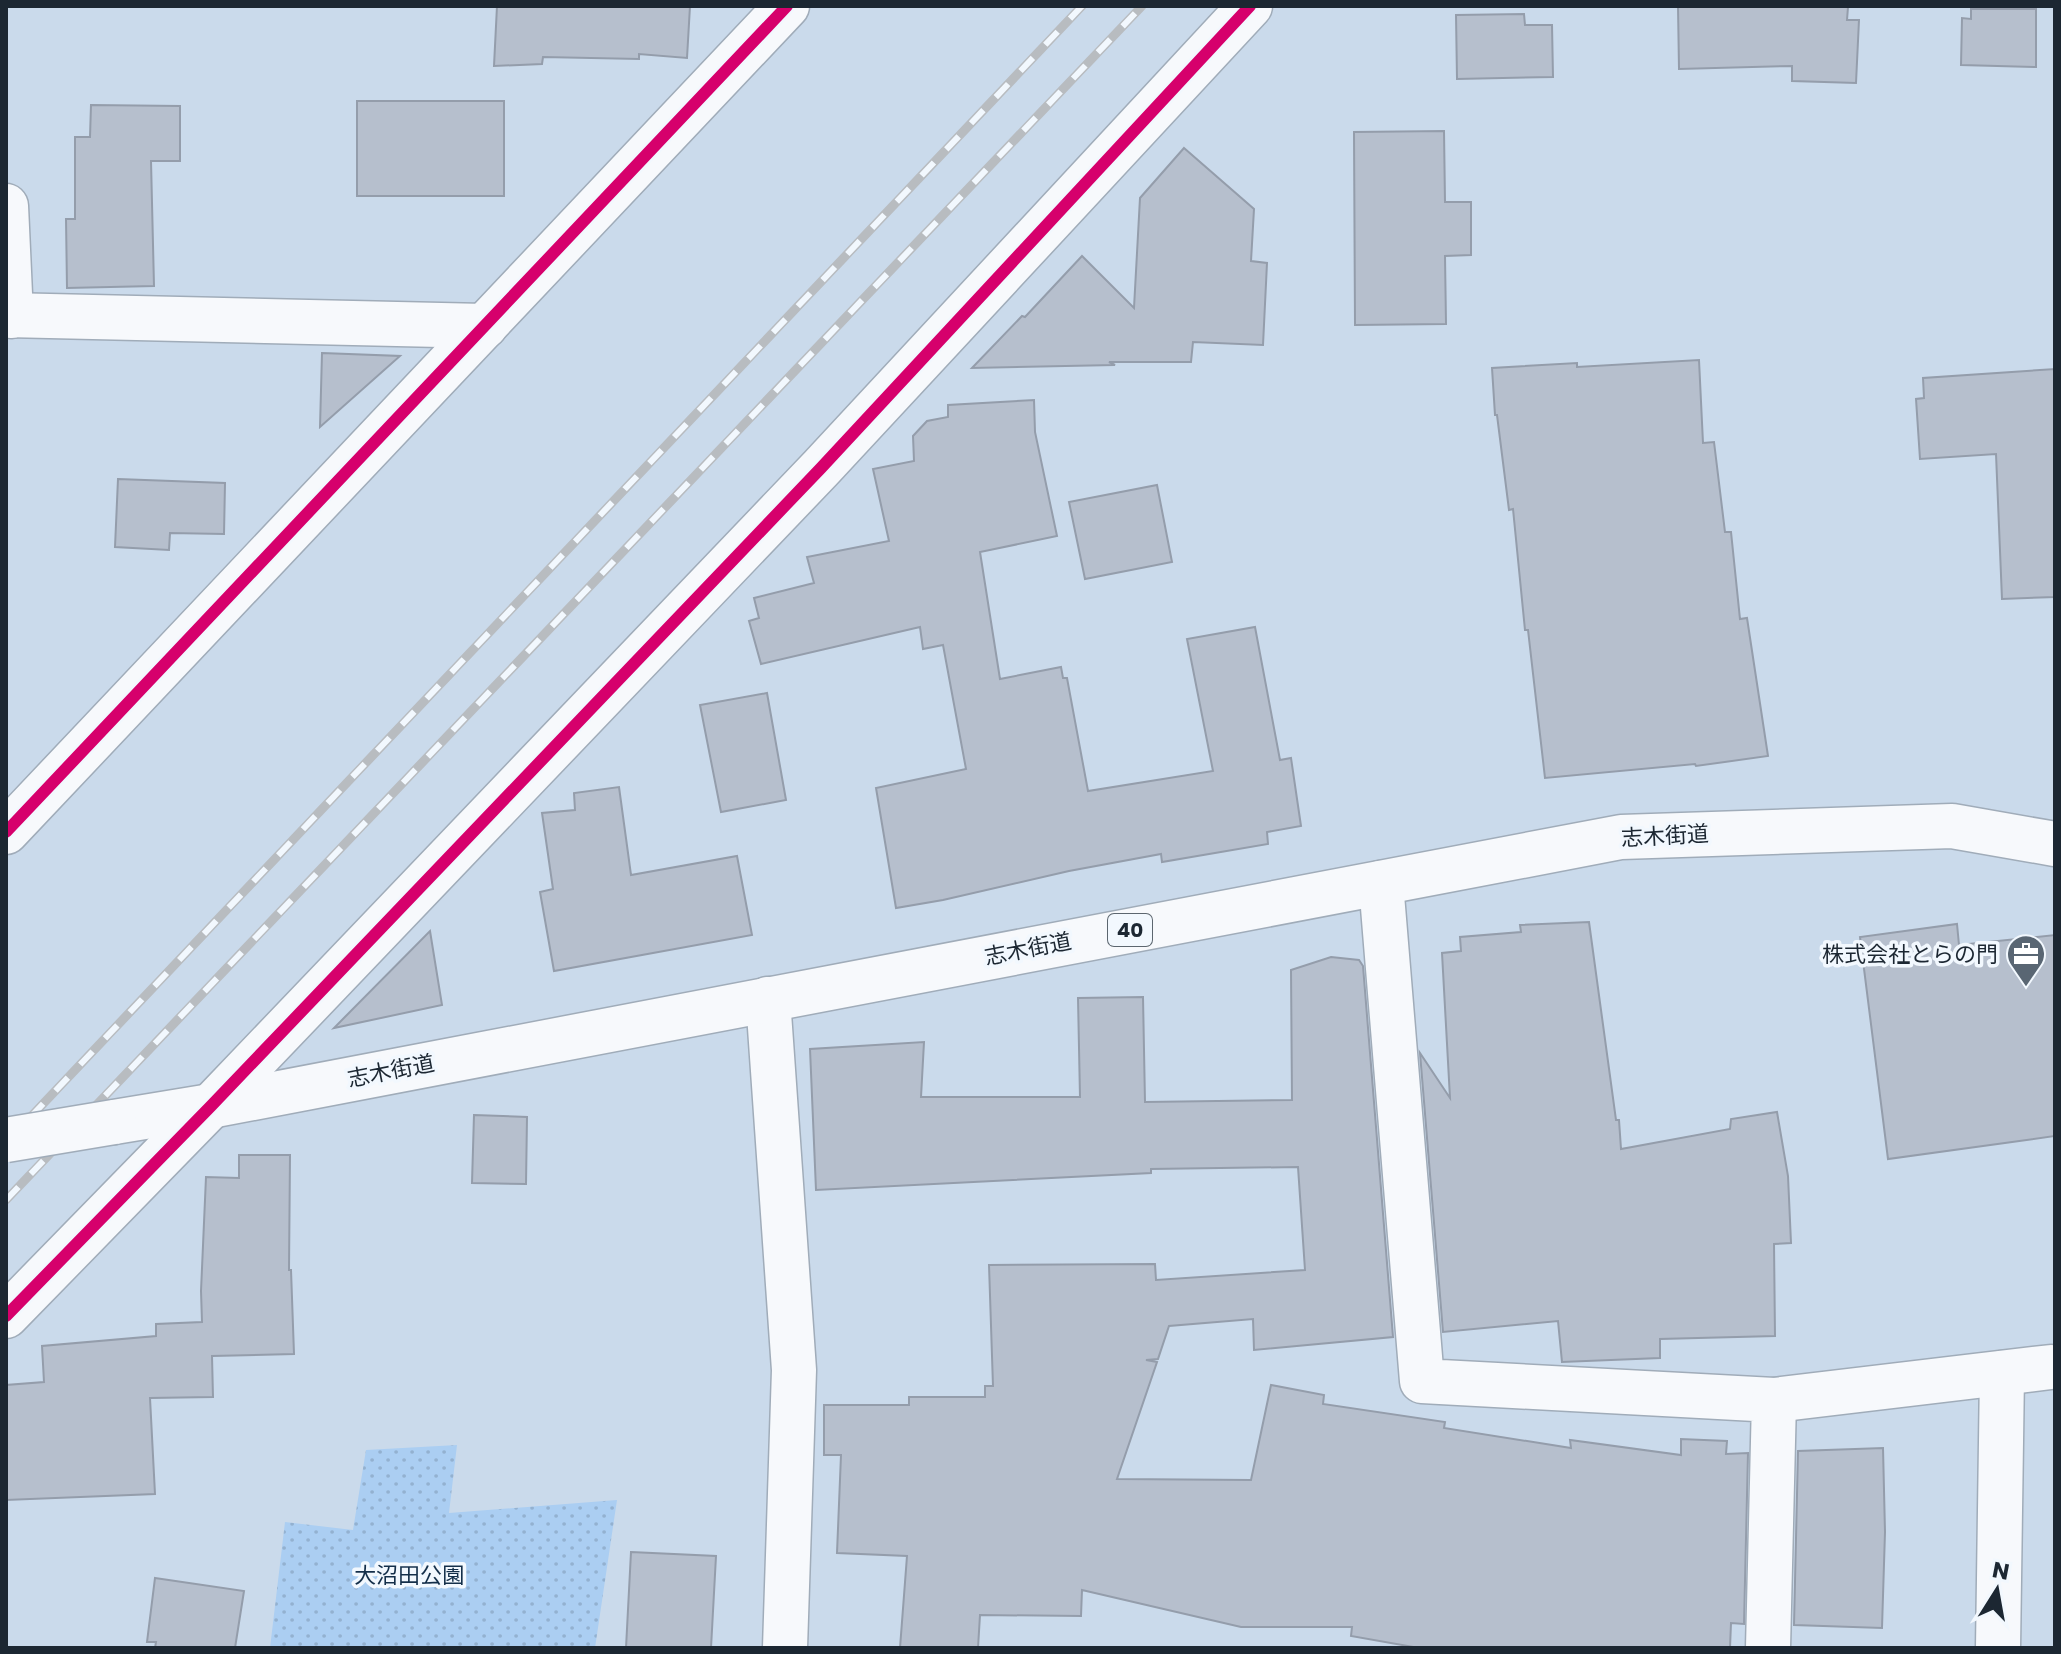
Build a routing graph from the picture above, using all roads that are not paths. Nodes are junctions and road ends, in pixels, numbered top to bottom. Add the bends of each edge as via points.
1 (787, 6) edge
2 (1250, 6) edge
3 (6, 206) edge
4 (8, 316) edge
5 (485, 326) junction
6 (6, 832) edge
7 (2055, 844) edge
8 (1381, 883) junction
9 (768, 999) junction
10 (211, 1106) junction
11 (6, 1140) edge
12 (6, 1316) edge
13 (2051, 1367) dead end
14 (2002, 1373) junction
15 (1774, 1400) junction
16 (785, 1648) edge
17 (1768, 1648) edge
18 (1998, 1648) edge

1 - 5 street
2 - 10 street via 821,468
3 - 4 street
4 - 5 street
5 - 6 street
7 - 8 street, 志木街道 / 40 via 1952,826 1621,837
8 - 9 street, 志木街道 / 40
8 - 15 street via 1422,1381
9 - 10 street, 志木街道 / 40
9 - 16 street via 794,1370
10 - 11 street, 志木街道 / 40, bridge
10 - 12 street
13 - 14 street
14 - 15 street
14 - 18 street
15 - 17 street

